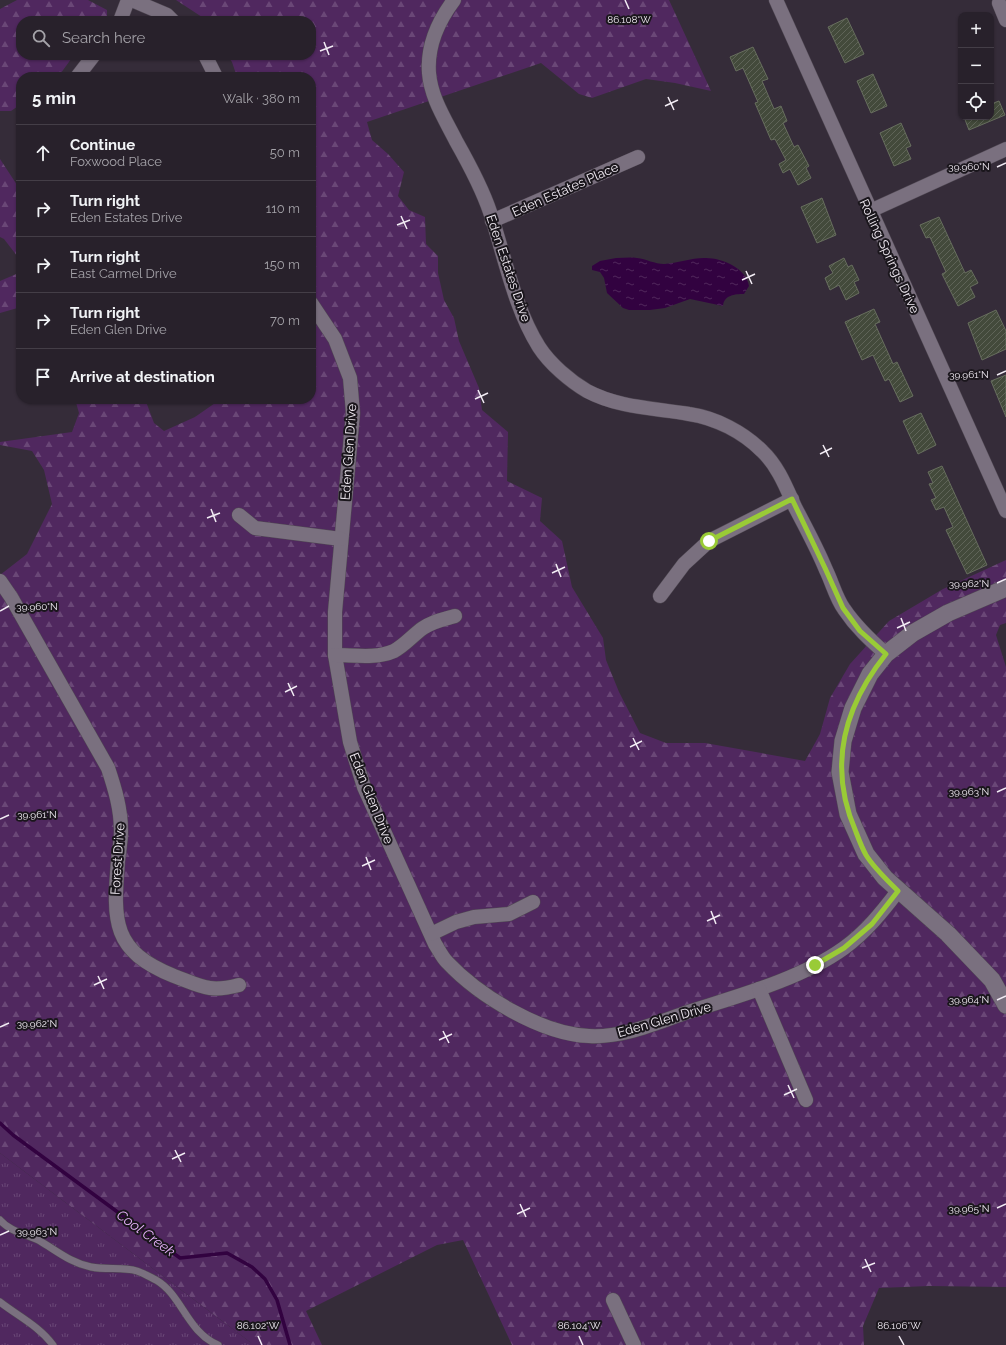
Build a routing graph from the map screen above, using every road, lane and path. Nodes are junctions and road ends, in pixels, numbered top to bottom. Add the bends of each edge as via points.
1 (128, 0) edge
2 (132, 0) edge
3 (454, 0) edge
4 (776, 0) edge
5 (998, 3) dead end
6 (122, 16) edge
7 (167, 16) edge
8 (1006, 20) edge
9 (90, 60) edge
10 (208, 60) edge
11 (81, 72) edge
12 (214, 72) edge
13 (1006, 149) edge
14 (638, 157) dead end
15 (870, 211) junction
16 (492, 221) junction
17 (316, 310) edge
18 (792, 499) junction
19 (1006, 511) edge
20 (239, 515) dead end
21 (341, 539) junction
22 (0, 581) edge
23 (1006, 588) edge
24 (660, 596) dead end
25 (455, 616) dead end
26 (886, 654) junction
27 (335, 655) junction
28 (898, 891) junction
29 (533, 902) dead end
30 (431, 934) junction
31 (239, 985) dead end
32 (758, 989) junction
33 (1006, 1005) edge
34 (806, 1100) dead end
35 (0, 1220) edge
36 (613, 1300) dead end
37 (0, 1302) edge
38 (53, 1345) edge
39 (218, 1345) edge
40 (634, 1345) edge

1 - 6 street
2 - 7 street
3 - 16 street, Eden Estates Drive via 435,32 429,73 436,103 470,167
4 - 15 street, Rolling Springs Drive
5 - 8 street
9 - 11 street
10 - 12 street
13 - 15 street
14 - 16 street, Eden Estates Place
15 - 19 street, Rolling Springs Drive
16 - 18 street, Eden Estates Drive via 524,318 540,349 563,374 588,391 611,400 645,409 691,414 722,424 749,439 764,452 784,481
17 - 21 street, Eden Glen Drive via 335,339 350,378 353,413
18 - 24 street via 709,541 684,564
18 - 26 street, Eden Estates Drive via 843,608 860,631
20 - 21 street via 254,528
21 - 27 street, Eden Glen Drive via 335,612
22 - 31 street, Forest Drive via 108,768 118,798 121,832 114,903 117,922 125,942 145,962 208,989 225,989
23 - 26 street via 948,613 913,633
25 - 27 street via 431,624 417,632 405,644 385,654
26 - 28 street via 870,674 853,708 843,741 840,772 848,814 866,854
27 - 30 street, Eden Glen Drive via 350,742 364,787
28 - 32 street, Eden Glen Drive via 872,924 844,948 815,965
28 - 33 street via 948,934 992,980
29 - 30 street via 509,914 474,917
30 - 32 street, Eden Glen Drive via 446,961 475,988 525,1018 558,1032 589,1036 626,1033
32 - 34 street
35 - 39 lane via 80,1264 99,1269 136,1271 157,1281 178,1304 189,1321 209,1341
36 - 40 street
37 - 38 lane via 34,1326

